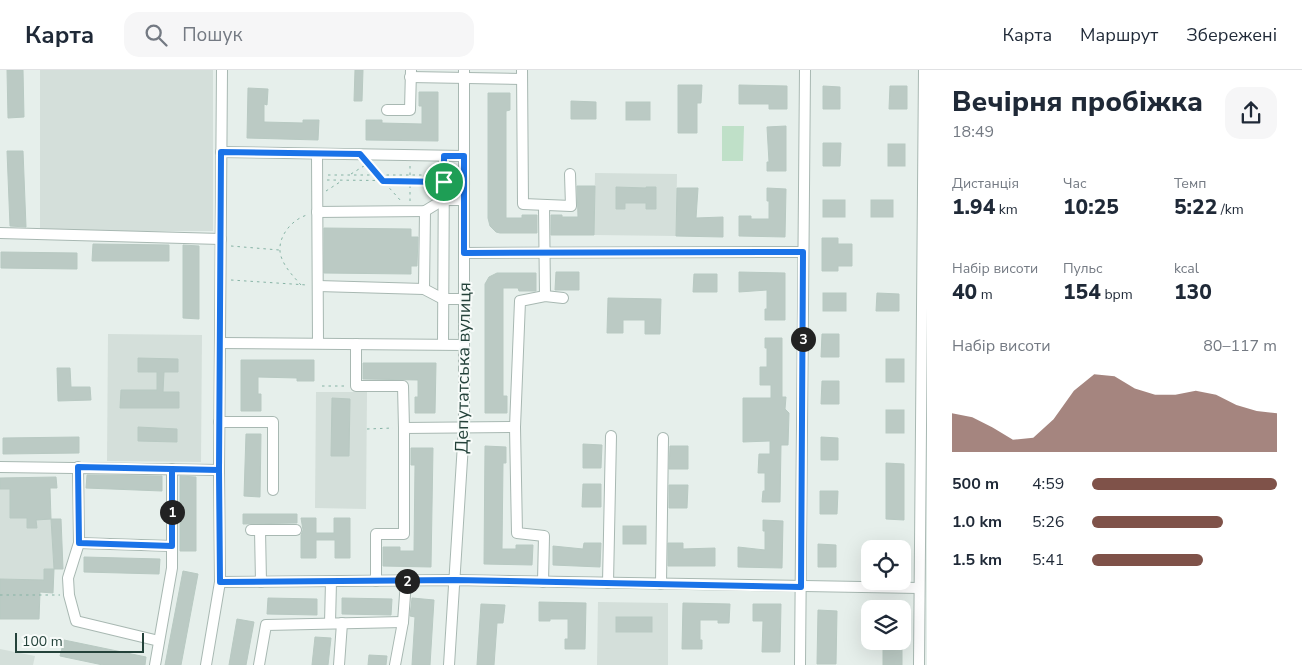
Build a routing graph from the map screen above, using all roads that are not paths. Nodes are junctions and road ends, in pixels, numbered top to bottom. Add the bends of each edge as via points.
1 (222, 70) edge
2 (805, 70) edge
3 (924, 70) edge
4 (410, 74) edge
5 (464, 75) edge
6 (522, 75) edge
7 (387, 110) dead end
8 (221, 152) junction
9 (317, 154) junction
10 (444, 156) junction
11 (464, 156) junction
12 (570, 174) dead end
13 (443, 200) junction
14 (464, 200) junction
15 (544, 205) junction
16 (425, 211) junction
17 (317, 212) junction
18 (0, 233) edge
19 (221, 242) junction
20 (803, 252) junction
21 (464, 253) junction
22 (544, 253) junction
23 (318, 286) junction
24 (424, 289) junction
25 (545, 296) junction
26 (563, 298) dead end
27 (443, 299) junction
28 (464, 299) junction
29 (220, 342) junction
30 (318, 343) junction
31 (356, 344) junction
32 (443, 344) junction
33 (464, 344) junction
34 (219, 422) junction
35 (515, 427) junction
36 (404, 428) junction
37 (464, 428) junction
38 (611, 436) dead end
39 (663, 438) dead end
40 (0, 467) edge
41 (78, 467) junction
42 (172, 469) junction
43 (219, 470) junction
44 (272, 490) dead end
45 (296, 530) dead end
46 (79, 543) junction
47 (172, 546) junction
48 (455, 580) junction
49 (376, 581) junction
50 (406, 581) junction
51 (220, 582) junction
52 (261, 582) junction
53 (332, 582) junction
54 (543, 582) junction
55 (608, 583) junction
56 (661, 584) junction
57 (801, 587) junction
58 (919, 588) junction
59 (403, 622) junction
60 (330, 623) junction
61 (342, 623) junction
62 (159, 641) junction
63 (155, 665) edge
64 (206, 665) edge
65 (259, 665) edge
66 (339, 665) edge
67 (395, 665) edge
68 (449, 665) edge
69 (800, 665) edge
70 (918, 665) edge

1 - 8 street
2 - 20 street
3 - 58 street
4 - 5 street
4 - 7 street via 410,110
5 - 6 street
5 - 11 street, Депутатська вулиця
6 - 15 street via 523,204
8 - 9 street
8 - 19 street
9 - 10 street
9 - 17 street
10 - 11 street
10 - 13 street
11 - 14 street, Депутатська вулиця
12 - 15 street via 571,206
13 - 14 street
13 - 16 street
13 - 27 street
14 - 21 street, Депутатська вулиця
15 - 22 street
16 - 17 street
16 - 24 street
17 - 23 street
18 - 19 street
19 - 29 street
20 - 22 street
20 - 57 street
21 - 22 street
21 - 28 street, Депутатська вулиця
22 - 25 street
23 - 24 street
23 - 30 street
24 - 27 street
25 - 26 street
25 - 35 street via 520,301
27 - 28 street
27 - 32 street
28 - 33 street, Депутатська вулиця
29 - 30 street
29 - 34 street
30 - 31 street
31 - 32 street
31 - 36 street via 356,386 404,386
32 - 33 street
33 - 37 street, Депутатська вулиця
34 - 43 street
34 - 44 street via 273,422
35 - 37 street
35 - 54 street via 517,533 544,536
36 - 37 street
36 - 49 street via 404,534 376,534
37 - 48 street, Депутатська вулиця
38 - 55 street
39 - 56 street
40 - 41 street
41 - 42 street
41 - 46 street
42 - 43 street
42 - 47 street
43 - 51 street
45 - 52 street via 256,530
46 - 47 street
46 - 62 street via 68,578 68,596 76,621
47 - 62 street via 172,568
48 - 50 street
48 - 54 street
48 - 68 street, Депутатська вулиця
49 - 50 street
49 - 53 street
50 - 59 street
51 - 52 street
51 - 64 street
52 - 53 street
53 - 60 street
54 - 55 street
55 - 56 street
56 - 57 street
57 - 58 street
57 - 69 street
58 - 70 street
59 - 61 street
59 - 67 street
60 - 61 street
60 - 65 street via 266,625
61 - 66 street
62 - 63 street

